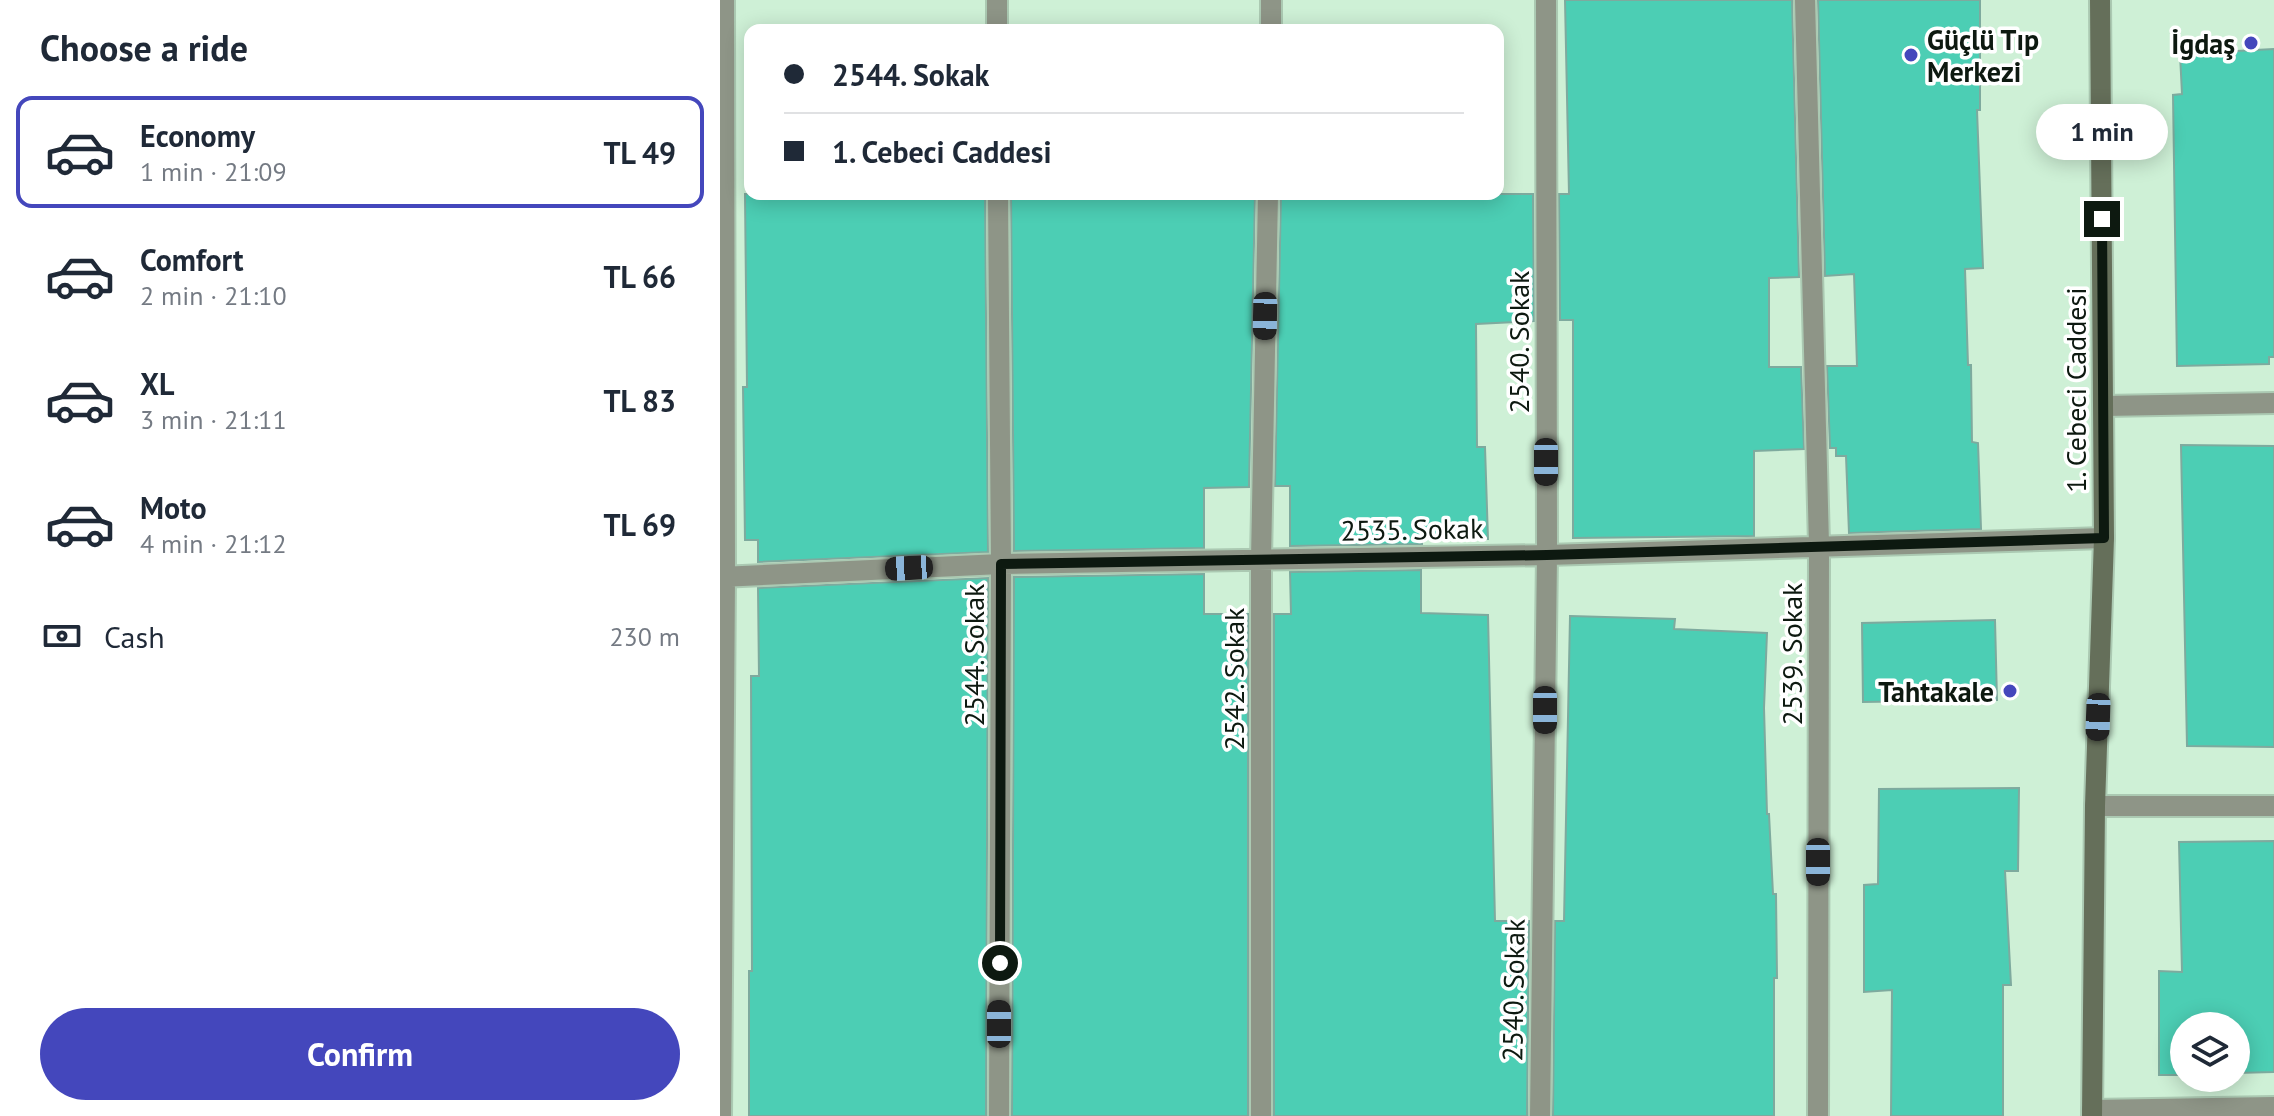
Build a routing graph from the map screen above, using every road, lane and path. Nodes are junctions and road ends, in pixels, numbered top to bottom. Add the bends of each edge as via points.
1 (724, 0) edge
2 (997, 0) edge
3 (1271, 0) edge
4 (1546, 0) edge
5 (1805, 0) edge
6 (2100, 0) edge
7 (997, 24) edge
8 (1271, 24) edge
9 (998, 200) edge
10 (1268, 200) edge
11 (2274, 403) edge
12 (2104, 406) junction
13 (2104, 538) junction
14 (1819, 545) junction
15 (1547, 555) junction
16 (1261, 560) junction
17 (1001, 564) junction
18 (723, 577) edge
19 (2095, 806) junction
20 (2274, 806) edge
21 (2274, 1107) edge
22 (2092, 1113) edge
23 (721, 1116) edge
24 (999, 1116) edge
25 (1261, 1116) edge
26 (1540, 1116) edge
27 (1818, 1116) edge

1 - 18 street
2 - 7 street
3 - 8 street
4 - 15 street, 2540. Sokak
5 - 14 street, 2539. Sokak
6 - 12 main road, 1. Cebeci Caddesi
9 - 17 street, 2544. Sokak
10 - 16 street, 2542. Sokak
11 - 12 street
12 - 13 main road, 1. Cebeci Caddesi
13 - 14 street, 2535. Sokak
13 - 19 main road, 1. Cebeci Caddesi
14 - 15 street, 2535. Sokak
14 - 27 street, 2539. Sokak
15 - 16 street, 2535. Sokak
15 - 26 street, 2540. Sokak
16 - 17 street, 2535. Sokak
16 - 25 street, 2542. Sokak
17 - 18 street, 2535. Sokak
17 - 24 street, 2544. Sokak
18 - 23 street
19 - 20 street
19 - 22 main road, 1. Cebeci Caddesi
21 - 22 street

